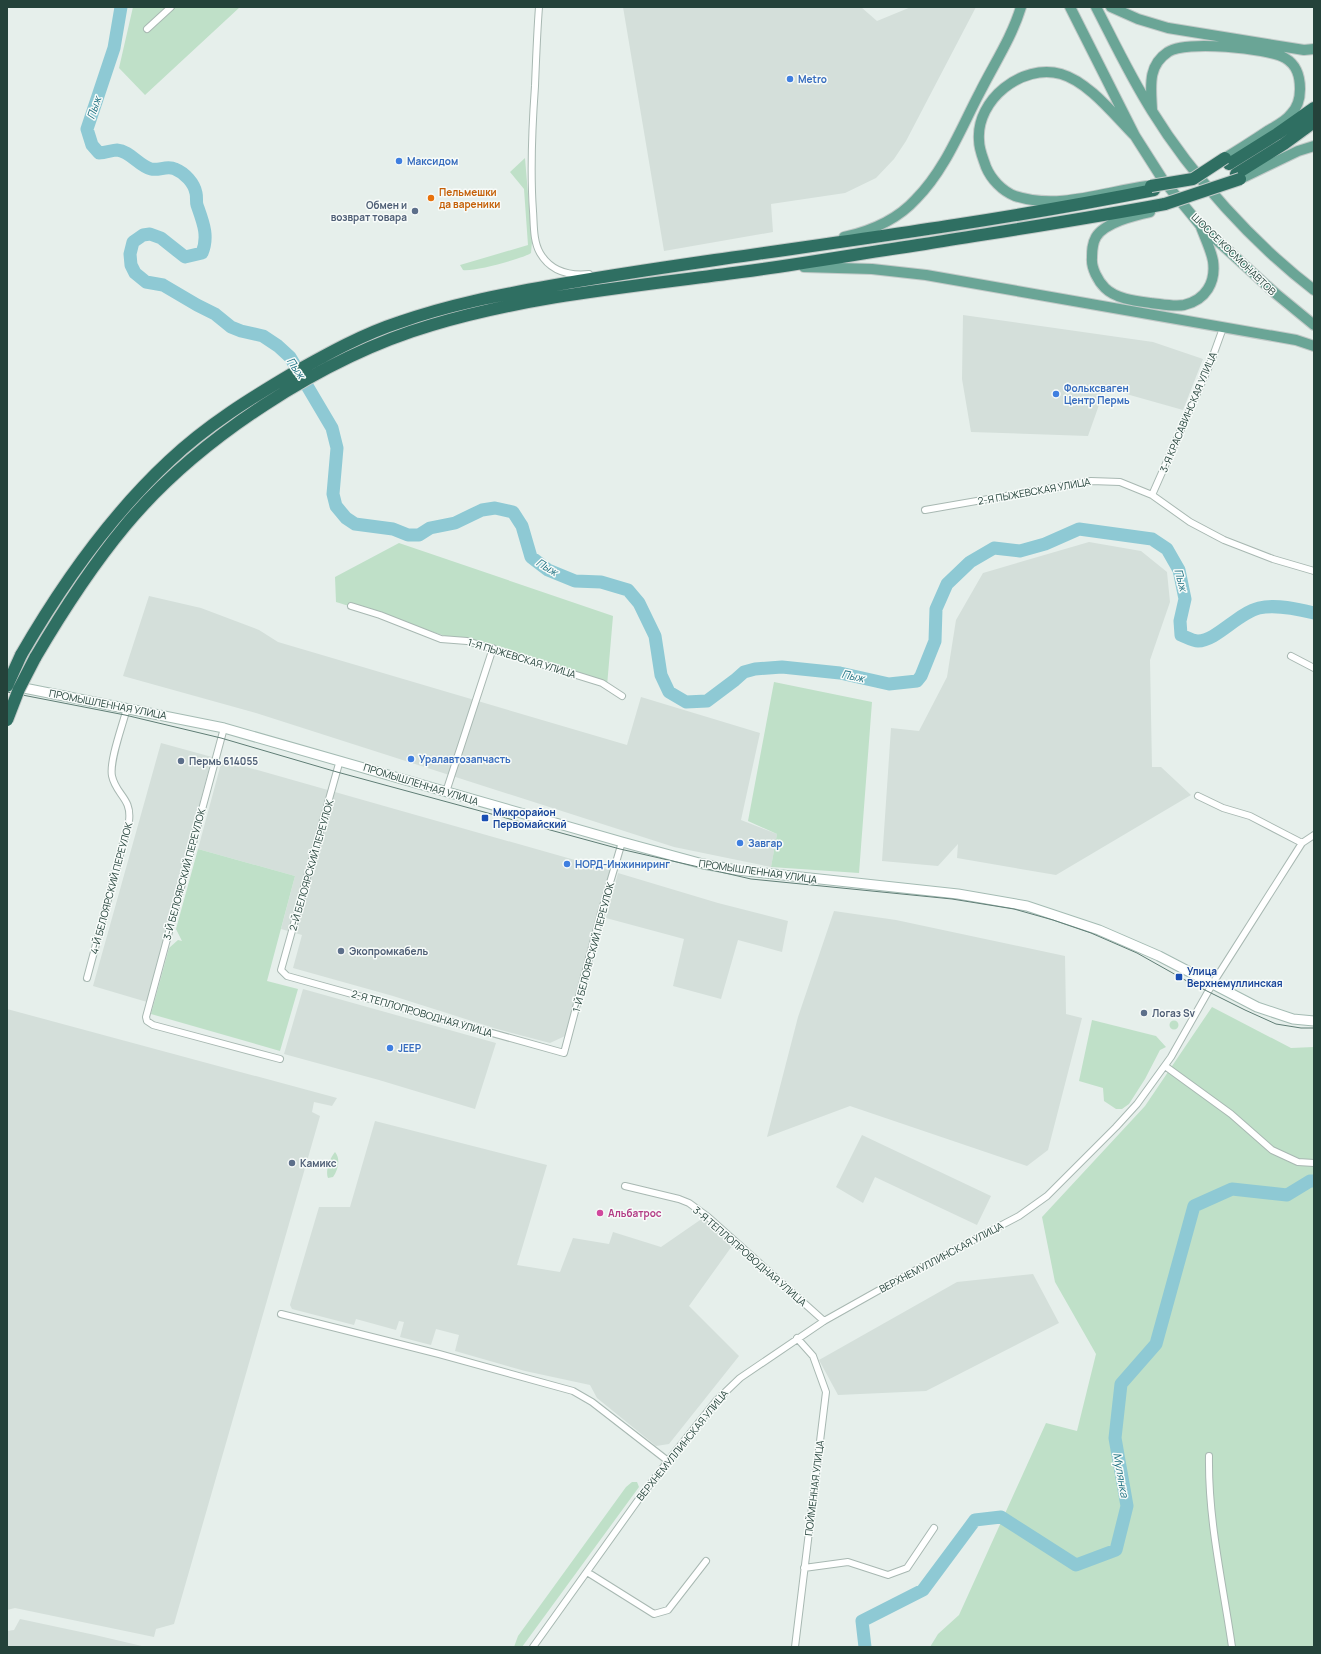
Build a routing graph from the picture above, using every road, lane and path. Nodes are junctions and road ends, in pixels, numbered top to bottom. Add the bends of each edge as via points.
1 (171, 7) edge
2 (540, 7) edge
3 (1021, 7) edge
4 (1070, 7) edge
5 (1096, 7) edge
6 (1111, 7) edge
7 (147, 28) dead end
8 (1314, 49) edge
9 (1314, 108) edge
10 (1152, 112) junction
11 (1314, 122) edge
12 (1135, 136) junction
13 (1314, 146) edge
14 (1227, 161) junction
15 (1238, 176) junction
16 (1153, 188) junction
17 (1166, 206) junction
18 (1200, 225) junction
19 (789, 250) junction
20 (639, 271) junction
21 (744, 272) junction
22 (1297, 278) junction
23 (1314, 280) edge
24 (1314, 290) edge
25 (1314, 324) edge
26 (1223, 328) junction
27 (1314, 346) edge
28 (283, 386) junction
29 (1152, 495) junction
30 (925, 510) dead end
31 (1314, 571) edge
32 (351, 606) dead end
33 (493, 648) junction
34 (1291, 656) dead end
35 (1314, 668) edge
36 (7, 685) edge
37 (622, 696) dead end
38 (127, 708) junction
39 (7, 720) edge
40 (224, 728) junction
41 (340, 760) junction
42 (446, 792) junction
43 (1198, 796) dead end
44 (1314, 834) edge
45 (622, 842) junction
46 (1302, 843) junction
47 (281, 970) joint
48 (87, 978) dead end
49 (1213, 983) junction
50 (1314, 1021) edge
51 (564, 1053) joint
52 (280, 1059) dead end
53 (1165, 1066) junction
54 (1314, 1163) edge
55 (625, 1186) dead end
56 (280, 1314) dead end
57 (824, 1321) junction
58 (797, 1338) junction
59 (1209, 1456) dead end
60 (668, 1461) junction
61 (934, 1528) dead end
62 (706, 1561) dead end
63 (804, 1568) junction
64 (586, 1572) junction
65 (533, 1647) edge
66 (795, 1647) edge
67 (1232, 1647) edge

1 - 7 street
2 - 20 street via 530,179 534,234 539,252 553,268 576,275
3 - 19 main road via 1011,32 951,148 937,173 916,200 889,221 871,230
4 - 12 main road, ШОССЕ КОСМОНАВТОВ
5 - 10 main road
6 - 8 main road via 1168,28 1304,50
9 - 14 highway via 1277,134
10 - 14 main road via 1152,73 1156,64 1169,51 1195,46 1232,48 1271,53 1285,58 1296,67 1300,79 1298,103 1291,115
10 - 22 main road via 1184,158 1236,220
11 - 15 highway
12 - 16 main road via 1092,93 1076,81 1061,74 1045,73 1028,75 1000,91 989,104 982,121 979,140 982,157 990,176 1014,196 1038,201 1059,201
12 - 18 main road, ШОССЕ КОСМОНАВТОВ via 1163,180
13 - 15 main road
14 - 16 highway, bridge via 1193,179
15 - 17 highway, bridge
16 - 19 highway via 1075,206
17 - 18 main road via 1123,219 1108,226 1096,236 1092,249 1092,263 1098,279 1106,289 1131,300 1165,305 1184,305 1196,301 1206,293 1214,273 1213,260
17 - 21 highway
18 - 25 main road, ШОССЕ КОСМОНАВТОВ via 1275,294
19 - 20 highway
20 - 28 highway via 442,309 362,337 324,356
21 - 26 main road via 811,267 872,269 934,277
21 - 28 highway via 586,293 517,304 460,317 400,335
22 - 23 main road
22 - 24 main road
26 - 27 main road via 1296,340
26 - 29 street, 3-Я КРАСАВИНСКАЯ УЛИЦА via 1210,364
28 - 36 highway, bridge via 242,404 201,434 169,460 118,513 80,562 42,619
28 - 39 highway, bridge via 260,408 208,445 154,494 125,525 62,611 19,689
29 - 30 street, 2-Я ПЫЖЕВСКАЯ УЛИЦА via 1120,482 1091,481
29 - 31 street, 2-Я ПЫЖЕВСКАЯ УЛИЦА via 1190,522 1224,540
32 - 33 street, 1-Я ПЫЖЕВСКАЯ УЛИЦА via 441,639 467,641
33 - 37 street, 1-Я ПЫЖЕВСКАЯ УЛИЦА via 602,683
33 - 42 street
34 - 35 street
36 - 38 street, ПРОМЫШЛЕННАЯ УЛИЦА
38 - 40 street, ПРОМЫШЛЕННАЯ УЛИЦА
38 - 48 street, 4-Й БЕЛОЯРСКИЙ ПЕРЕУЛОК via 112,769 115,783 129,806 129,821
40 - 41 street, ПРОМЫШЛЕННАЯ УЛИЦА
40 - 52 street, 3-Й БЕЛОЯРСКИЙ ПЕРЕУЛОК via 146,1014 147,1021 153,1025
41 - 42 street, ПРОМЫШЛЕННАЯ УЛИЦА
41 - 47 street, 2-Й БЕЛОЯРСКИЙ ПЕРЕУЛОК
42 - 45 street, ПРОМЫШЛЕННАЯ УЛИЦА
43 - 46 street via 1250,816
44 - 46 street, ВЕРХНЕМУЛЛИНСКАЯ УЛИЦА
45 - 49 street, ПРОМЫШЛЕННАЯ УЛИЦА via 703,864 736,870 958,894 1027,906 1099,930
45 - 51 street, 1-Й БЕЛОЯРСКИЙ ПЕРЕУЛОК
46 - 49 street, ВЕРХНЕМУЛЛИНСКАЯ УЛИЦА
47 - 51 street, 2-Я ТЕПЛОПРОВОДНАЯ УЛИЦА via 287,976
49 - 50 street, ПРОМЫШЛЕННАЯ УЛИЦА via 1257,1008 1293,1019
49 - 53 street, ВЕРХНЕМУЛЛИНСКАЯ УЛИЦА
53 - 54 street via 1231,1114 1272,1150 1298,1162
53 - 57 street, ВЕРХНЕМУЛЛИНСКАЯ УЛИЦА via 1137,1104 1048,1196 1019,1216
55 - 57 street, 3-Я ТЕПЛОПРОВОДНАЯ УЛИЦА via 689,1203
56 - 60 street via 573,1391 592,1402
57 - 58 street, ВЕРХНЕМУЛЛИНСКАЯ УЛИЦА
58 - 60 street, ВЕРХНЕМУЛЛИНСКАЯ УЛИЦА via 740,1378 716,1400
58 - 63 street, ПОЙМЕННАЯ УЛИЦА via 813,1356 826,1392
59 - 67 street via 1209,1486
60 - 64 street, ВЕРХНЕМУЛЛИНСКАЯ УЛИЦА
61 - 63 street via 907,1568 888,1575 848,1562
62 - 64 street via 668,1610 654,1614
63 - 66 street, ПОЙМЕННАЯ УЛИЦА
64 - 65 street, ВЕРХНЕМУЛЛИНСКАЯ УЛИЦА

